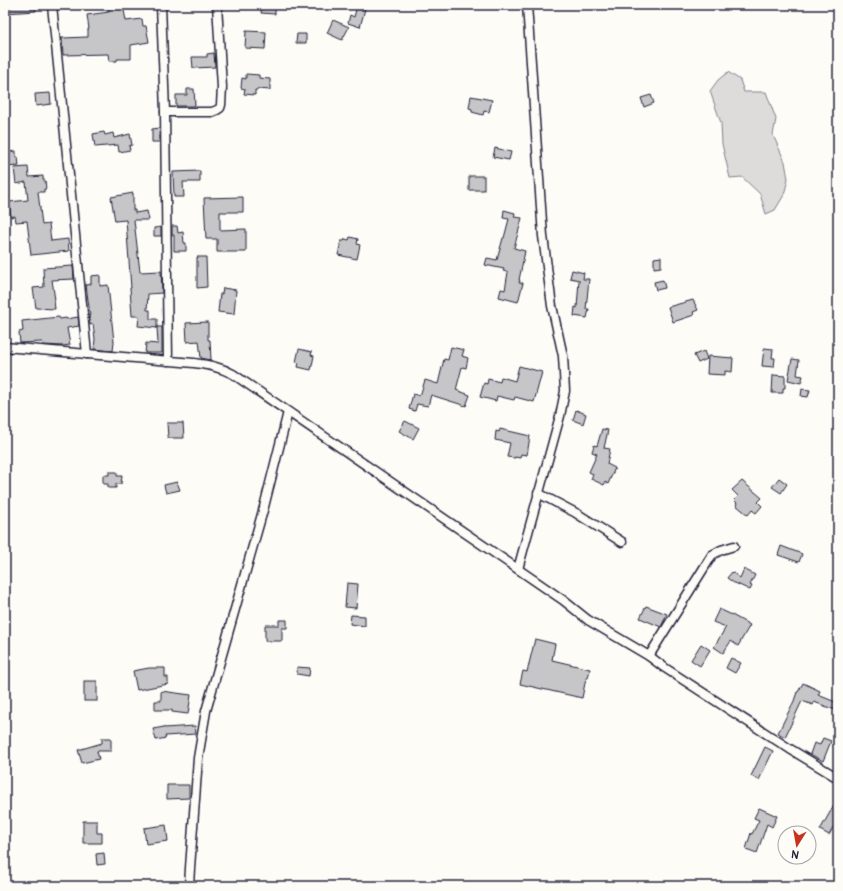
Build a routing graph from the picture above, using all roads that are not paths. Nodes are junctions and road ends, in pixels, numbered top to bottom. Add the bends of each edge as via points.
1 (52, 5) edge
2 (162, 5) edge
3 (217, 5) edge
4 (527, 5) edge
5 (165, 112) junction
6 (5, 347) edge
7 (87, 354) junction
8 (168, 361) junction
9 (288, 412) junction
10 (538, 493) junction
11 (622, 542) dead end
12 (734, 546) dead end
13 (518, 569) junction
14 (649, 656) junction
15 (838, 778) edge
16 (189, 886) edge

1 - 7 street
2 - 5 street
3 - 5 street via 222,87 220,108 212,112
4 - 10 street via 544,236 552,306 564,356 565,391
5 - 8 street
6 - 7 street
7 - 8 street
8 - 9 street via 210,365 222,369
9 - 13 street
9 - 16 street via 206,712 198,758
10 - 11 street
10 - 13 street
12 - 14 street via 712,555
13 - 14 street via 588,620
14 - 15 street

